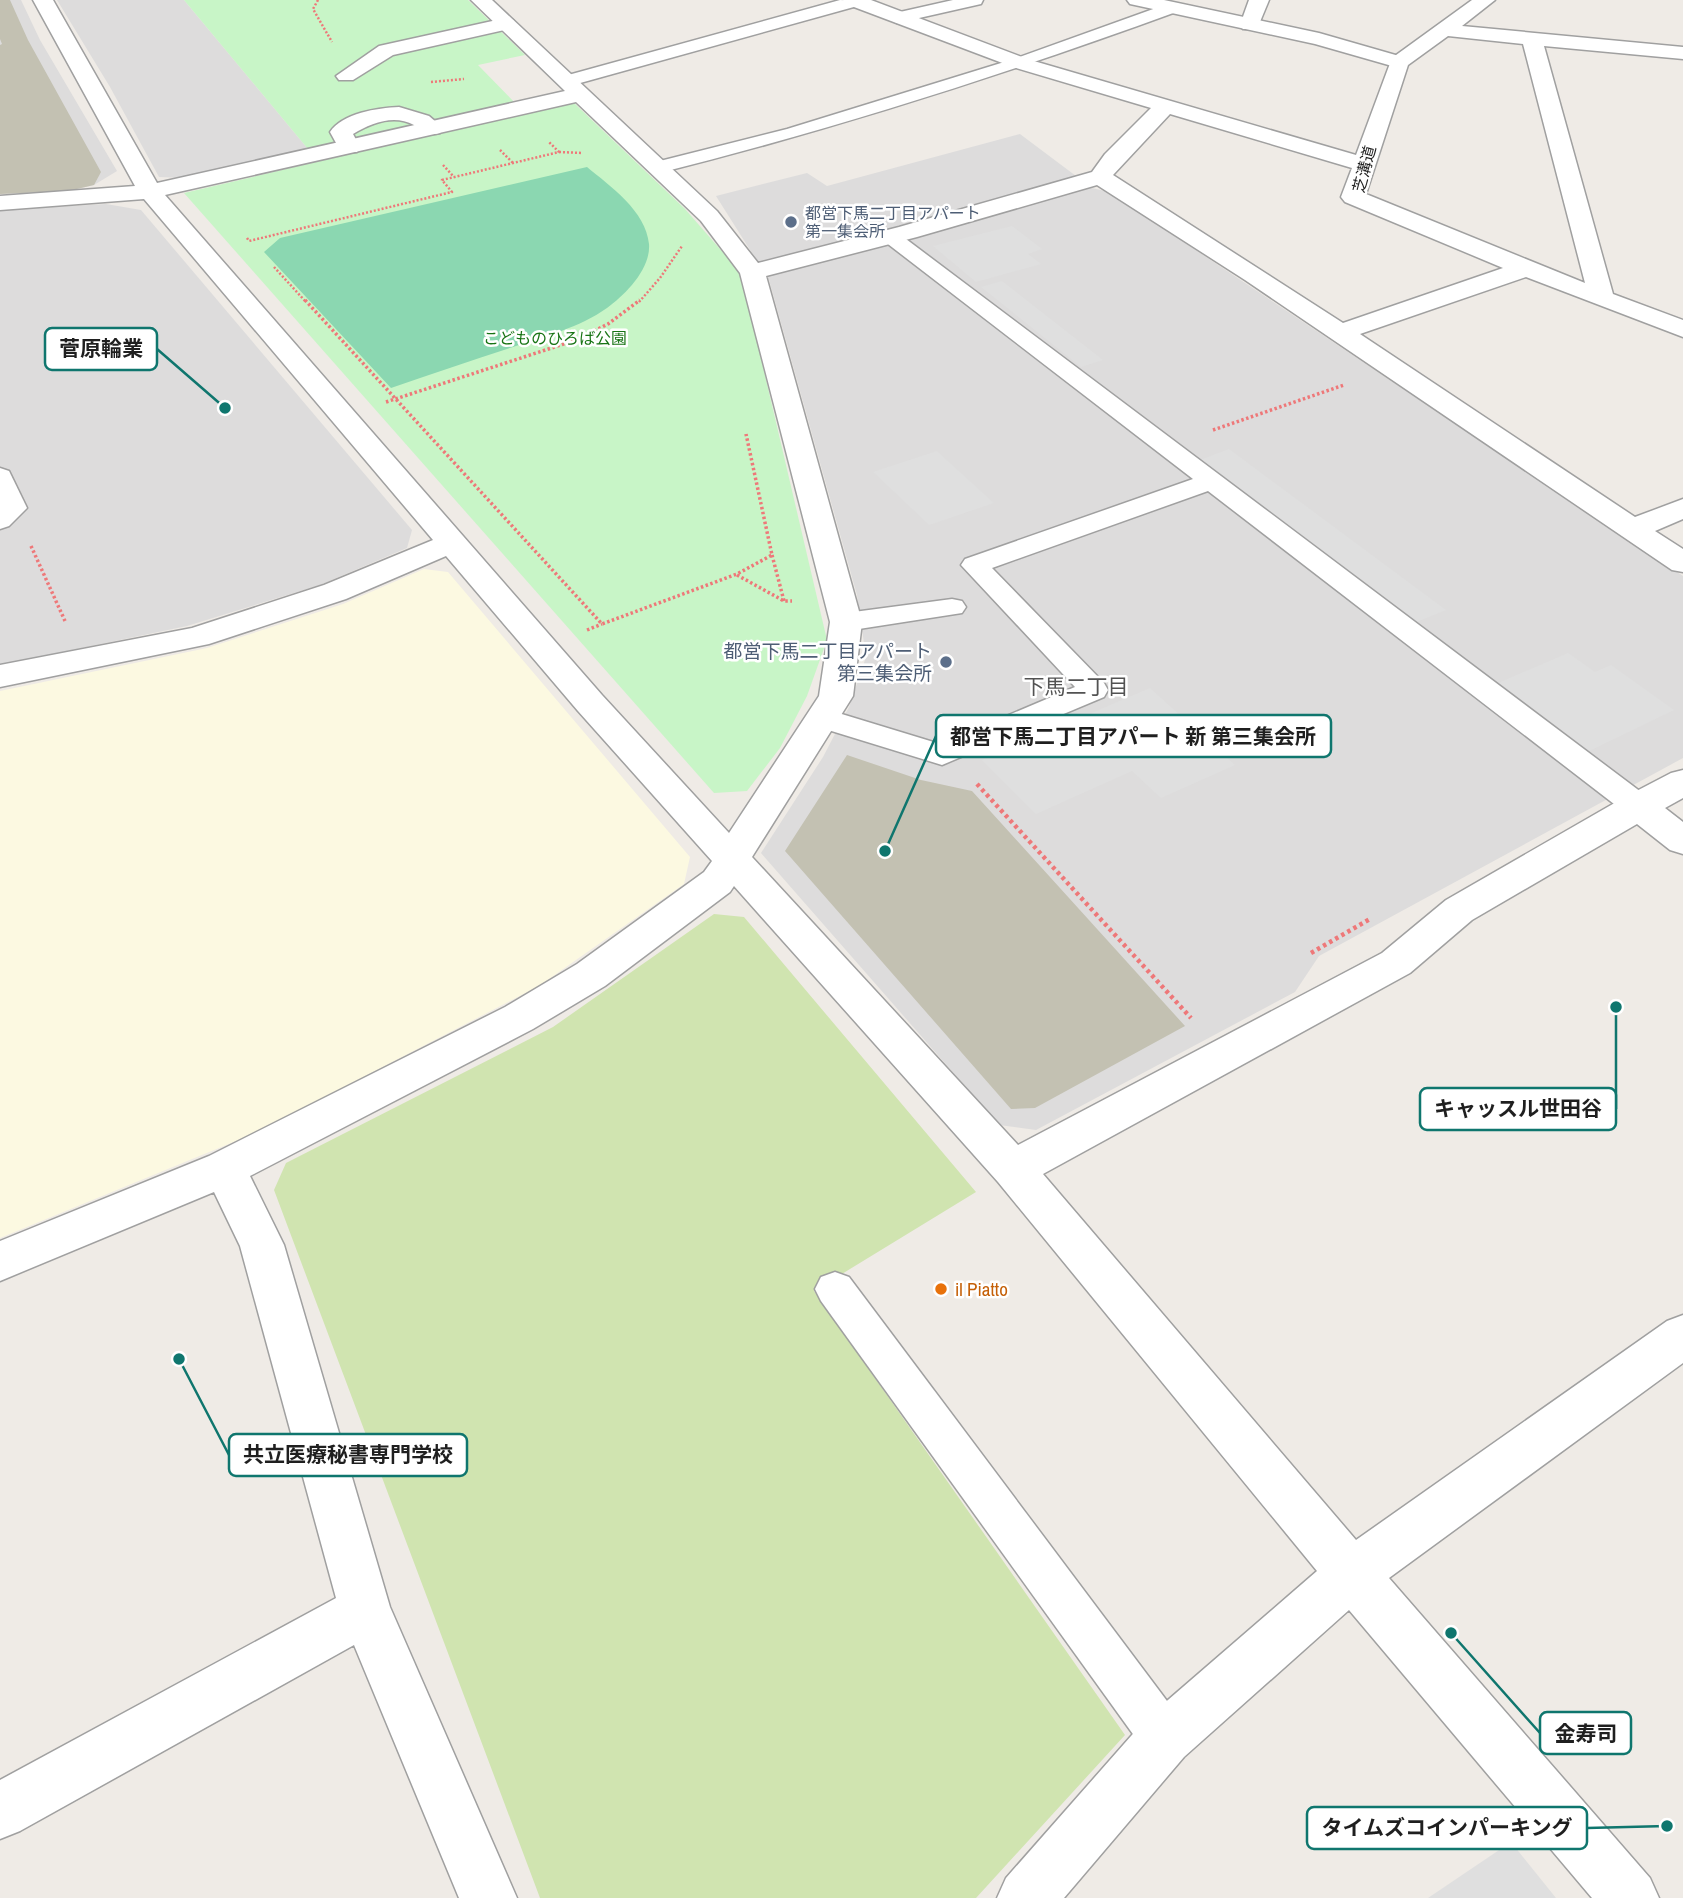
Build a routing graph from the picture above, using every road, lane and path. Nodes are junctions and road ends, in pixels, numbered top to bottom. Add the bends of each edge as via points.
1 (43, 0) edge
2 (318, 0) edge
3 (481, 0) edge
4 (854, 0) edge
5 (975, 0) edge
6 (1137, 0) edge
7 (1259, 0) edge
8 (1485, 0) edge
9 (1170, 8) junction
10 (897, 18) junction
11 (506, 24) junction
12 (1250, 24) junction
13 (1445, 30) junction
14 (1532, 39) junction
15 (1683, 53) edge
16 (1399, 62) junction
17 (1020, 63) junction
18 (354, 72) joint
19 (582, 95) junction
20 (1165, 106) junction
21 (432, 128) junction
22 (349, 147) junction
23 (559, 152) junction
24 (591, 154) dead end
25 (1364, 164) junction
26 (659, 167) junction
27 (1100, 177) junction
28 (150, 192) junction
29 (0, 203) edge
30 (241, 231) dead end
31 (891, 237) junction
32 (249, 241) junction
33 (685, 242) dead end
34 (259, 251) dead end
35 (200, 252) junction
36 (268, 261) dead end
37 (1526, 269) junction
38 (752, 272) junction
39 (1602, 298) junction
40 (1683, 329) edge
41 (1339, 332) junction
42 (1391, 368) junction
43 (396, 399) junction
44 (744, 425) dead end
45 (1166, 446) junction
46 (0, 476) edge
47 (1212, 481) junction
48 (1683, 508) edge
49 (7, 514) edge
50 (1633, 530) junction
51 (452, 543) junction
52 (772, 555) junction
53 (1683, 562) edge
54 (737, 575) junction
55 (784, 601) junction
56 (796, 602) dead end
57 (952, 607) dead end
58 (846, 622) junction
59 (70, 632) dead end
60 (0, 676) edge
61 (822, 718) junction
62 (948, 752) junction
63 (1683, 782) edge
64 (1638, 806) junction
65 (1683, 841) edge
66 (731, 859) junction
67 (1371, 918) dead end
68 (1306, 960) dead end
69 (1225, 1055) junction
70 (224, 1169) junction
71 (1013, 1169) junction
72 (0, 1261) edge
73 (835, 1289) dead end
74 (1683, 1336) edge
75 (1352, 1574) junction
76 (365, 1610) junction
77 (1165, 1738) junction
78 (0, 1811) edge
79 (488, 1898) edge
80 (1026, 1898) edge
81 (1630, 1898) edge

1 - 28 street
2 - 18 path via 313,9
3 - 11 street
4 - 10 street
4 - 19 lane
5 - 10 lane
6 - 9 street
7 - 12 street
8 - 13 street
9 - 12 street
9 - 17 lane
10 - 17 street
11 - 18 street via 386,50
11 - 19 street
12 - 16 street
13 - 14 street
13 - 16 street
14 - 15 street
14 - 39 street
16 - 25 street, 芝溝道
17 - 20 street
17 - 26 lane via 794,133
19 - 21 street
19 - 23 path via 531,125
19 - 26 street
20 - 25 street
20 - 27 street
21 - 22 street
21 - 22 street via 418,117 378,112 341,132
22 - 28 street
23 - 24 path
23 - 32 path via 442,180 452,192
25 - 37 street, 芝溝道 via 1353,197
26 - 38 street via 709,216
27 - 31 street
27 - 41 street
28 - 29 street
28 - 35 street
30 - 32 path
31 - 38 street
31 - 45 lane
32 - 34 path
32 - 35 path
33 - 43 path via 637,304 608,324 576,340
35 - 51 street
36 - 43 path
37 - 39 street, 芝溝道
37 - 41 street
38 - 58 street
39 - 40 street, 芝溝道
41 - 42 street
42 - 45 path
42 - 50 street
43 - 54 path via 602,624
44 - 52 path
45 - 47 lane
46 - 49 lane
47 - 62 lane via 974,565 1094,690
47 - 64 lane
48 - 50 street
49 - 59 path
50 - 53 street
51 - 60 street via 335,592 198,637
51 - 66 street
52 - 54 path
52 - 55 path
54 - 55 path
55 - 56 path
57 - 58 lane
58 - 61 street via 836,696
61 - 62 lane via 942,755
61 - 66 street
62 - 69 path
63 - 64 street
64 - 65 street
64 - 69 street via 1459,910 1396,963
66 - 70 street via 717,882 699,898 591,975 519,1018
66 - 71 street
67 - 68 path via 1313,950
69 - 71 street
70 - 72 street
70 - 76 street via 261,1245
71 - 75 street
73 - 77 lane
74 - 75 street
75 - 77 street
75 - 81 street
76 - 78 street
76 - 79 street
77 - 80 street

